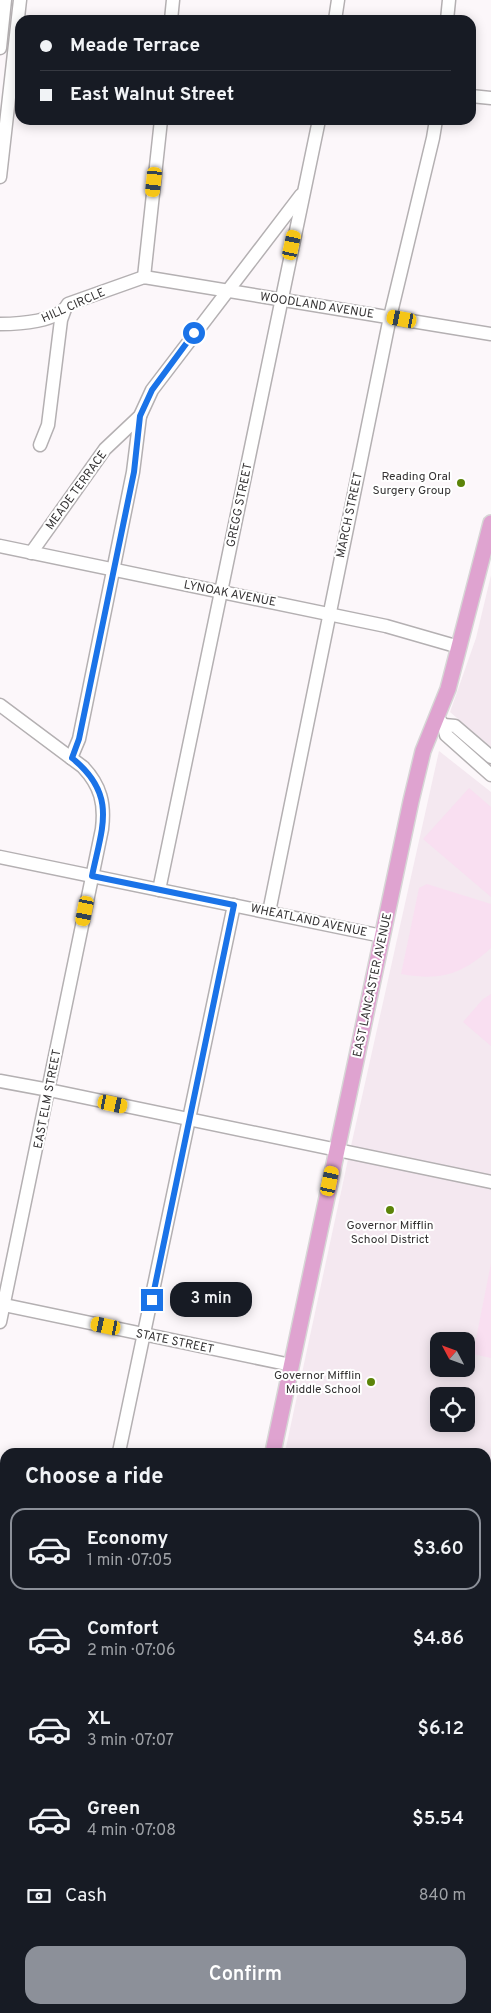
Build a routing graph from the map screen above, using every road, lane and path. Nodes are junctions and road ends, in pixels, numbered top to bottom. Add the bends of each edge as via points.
1 (5, 0) edge
2 (20, 0) edge
3 (173, 0) edge
4 (338, 0) edge
5 (450, 0) edge
6 (19, 15) edge
7 (172, 15) edge
8 (336, 15) edge
9 (448, 15) edge
10 (0, 42) edge
11 (15, 44) edge
12 (0, 48) edge
13 (15, 60) edge
14 (476, 96) edge
15 (491, 98) edge
16 (160, 125) edge
17 (318, 125) edge
18 (435, 125) edge
19 (0, 177) edge
20 (304, 192) junction
21 (144, 277) junction
22 (227, 291) junction
23 (281, 299) junction
24 (66, 309) junction
25 (390, 317) junction
26 (0, 324) edge
27 (491, 334) edge
28 (140, 416) junction
29 (40, 445) dead end
30 (491, 523) edge
31 (0, 546) edge
32 (31, 553) junction
33 (114, 570) junction
34 (222, 592) junction
35 (329, 613) junction
36 (459, 647) junction
37 (0, 705) edge
38 (440, 721) junction
39 (491, 757) edge
40 (72, 758) junction
41 (491, 775) edge
42 (0, 857) edge
43 (92, 876) junction
44 (159, 890) junction
45 (234, 905) junction
46 (269, 912) junction
47 (382, 936) junction
48 (0, 1081) edge
49 (49, 1090) junction
50 (189, 1119) junction
51 (337, 1149) junction
52 (491, 1182) edge
53 (2, 1304) edge
54 (0, 1322) edge
55 (144, 1334) junction
56 (291, 1365) junction
57 (120, 1448) edge
58 (275, 1448) edge

1 - 10 street
2 - 6 street
3 - 7 street
4 - 8 street
5 - 9 street
10 - 11 street
10 - 12 street
13 - 19 street
14 - 15 street
16 - 21 street
17 - 20 street, GREGG STREET
18 - 25 street, MARCH STREET
20 - 22 street, MEADE TERRACE
20 - 23 street, GREGG STREET
21 - 22 street, WOODLAND AVENUE
21 - 24 street, HILL CIRCLE via 68,304
22 - 23 street, WOODLAND AVENUE
22 - 28 street, MEADE TERRACE via 152,390
23 - 25 street, WOODLAND AVENUE
23 - 34 street, GREGG STREET
24 - 26 street, HILL CIRCLE via 33,322
24 - 29 street via 61,320 48,425
25 - 27 street, WOODLAND AVENUE
25 - 35 street, MARCH STREET
28 - 32 street, MEADE TERRACE via 104,449
28 - 33 street via 134,472
30 - 36 main road, EAST LANCASTER AVENUE
31 - 32 street, LYNOAK AVENUE
32 - 33 street, LYNOAK AVENUE
33 - 34 street, LYNOAK AVENUE
33 - 40 street via 79,739
34 - 35 street, LYNOAK AVENUE
34 - 44 street, GREGG STREET
35 - 36 street, LYNOAK AVENUE
35 - 46 street, MARCH STREET
36 - 38 main road, EAST LANCASTER AVENUE
37 - 40 street, EAST ELM STREET
38 - 39 street via 455,726
38 - 41 street via 446,735
38 - 47 main road, EAST LANCASTER AVENUE via 423,751
40 - 43 street, EAST ELM STREET via 94,780 104,811
42 - 43 street, WHEATLAND AVENUE
43 - 44 street, WHEATLAND AVENUE
43 - 49 street, EAST ELM STREET
44 - 45 street, WHEATLAND AVENUE
45 - 46 street, WHEATLAND AVENUE
45 - 50 street
46 - 47 street, WHEATLAND AVENUE
47 - 51 main road, EAST LANCASTER AVENUE
48 - 49 street
49 - 50 street
49 - 53 street, EAST ELM STREET
50 - 51 street
50 - 55 street
51 - 52 street
51 - 56 main road, EAST LANCASTER AVENUE
53 - 54 street, EAST ELM STREET
53 - 55 street, STATE STREET
55 - 56 street, STATE STREET
55 - 57 street
56 - 58 main road, EAST LANCASTER AVENUE

